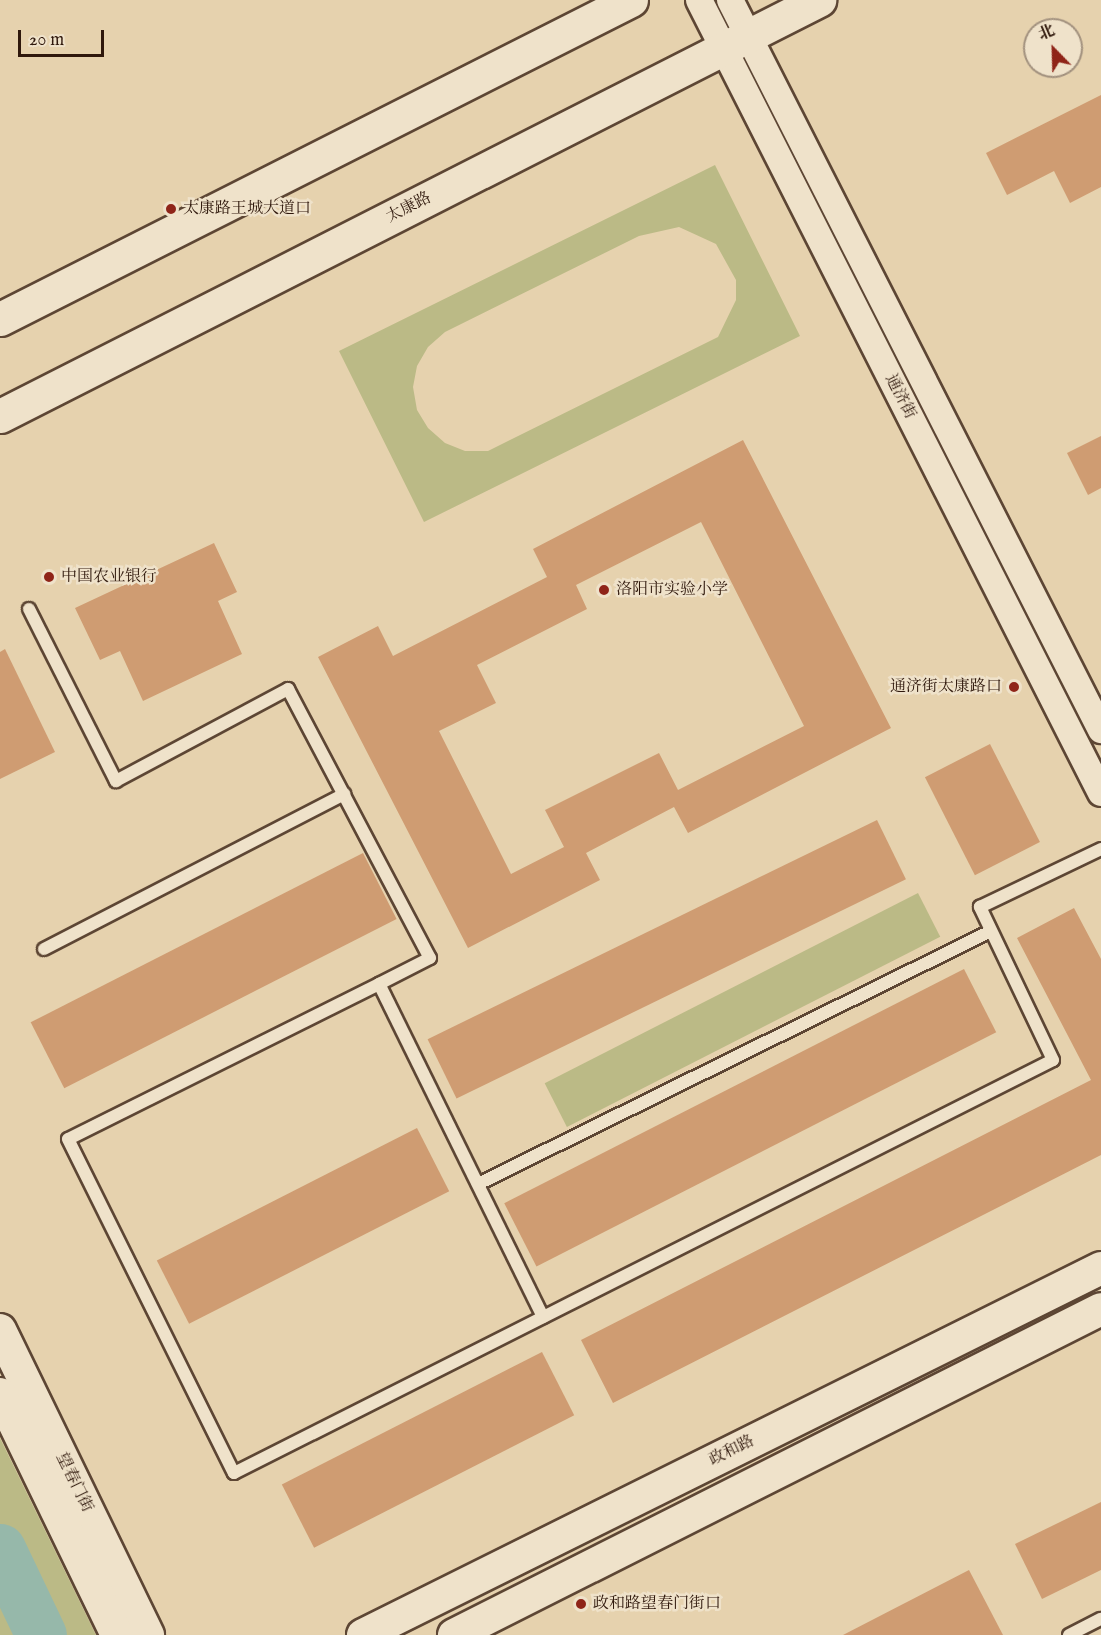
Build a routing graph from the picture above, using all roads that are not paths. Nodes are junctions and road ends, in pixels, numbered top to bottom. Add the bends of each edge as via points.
1 (631, 0) edge
2 (699, 0) edge
3 (730, 0) edge
4 (819, 0) edge
5 (736, 41) junction
6 (0, 319) edge
7 (0, 416) edge
8 (29, 609) dead end
9 (1101, 730) edge
10 (1101, 793) edge
11 (344, 794) junction
12 (1101, 849) edge
13 (991, 931) junction
14 (44, 949) dead end
15 (379, 984) junction
16 (478, 1184) junction
17 (1101, 1268) edge
18 (1101, 1309) edge
19 (543, 1317) junction
20 (0, 1330) edge
21 (0, 1394) edge
22 (1101, 1619) edge
23 (117, 1635) edge
24 (148, 1635) edge
25 (363, 1635) edge
26 (454, 1635) edge
27 (1069, 1635) edge

1 - 6 main road
2 - 5 street, 通济街
3 - 5 street, 通济街
4 - 5 main road, 太康路
5 - 7 main road, 太康路
5 - 9 street, 通济街
5 - 10 street, 通济街
8 - 11 lane via 116,781 288,689
11 - 14 lane
11 - 15 lane via 430,958
12 - 13 lane via 980,907
13 - 16 lane
13 - 19 lane via 1053,1060
15 - 16 lane
15 - 19 lane via 68,1139 234,1473
16 - 19 lane
17 - 25 street, 政和路
18 - 26 street
20 - 24 street, 望春门街
21 - 23 street, 望春门街
22 - 27 lane

